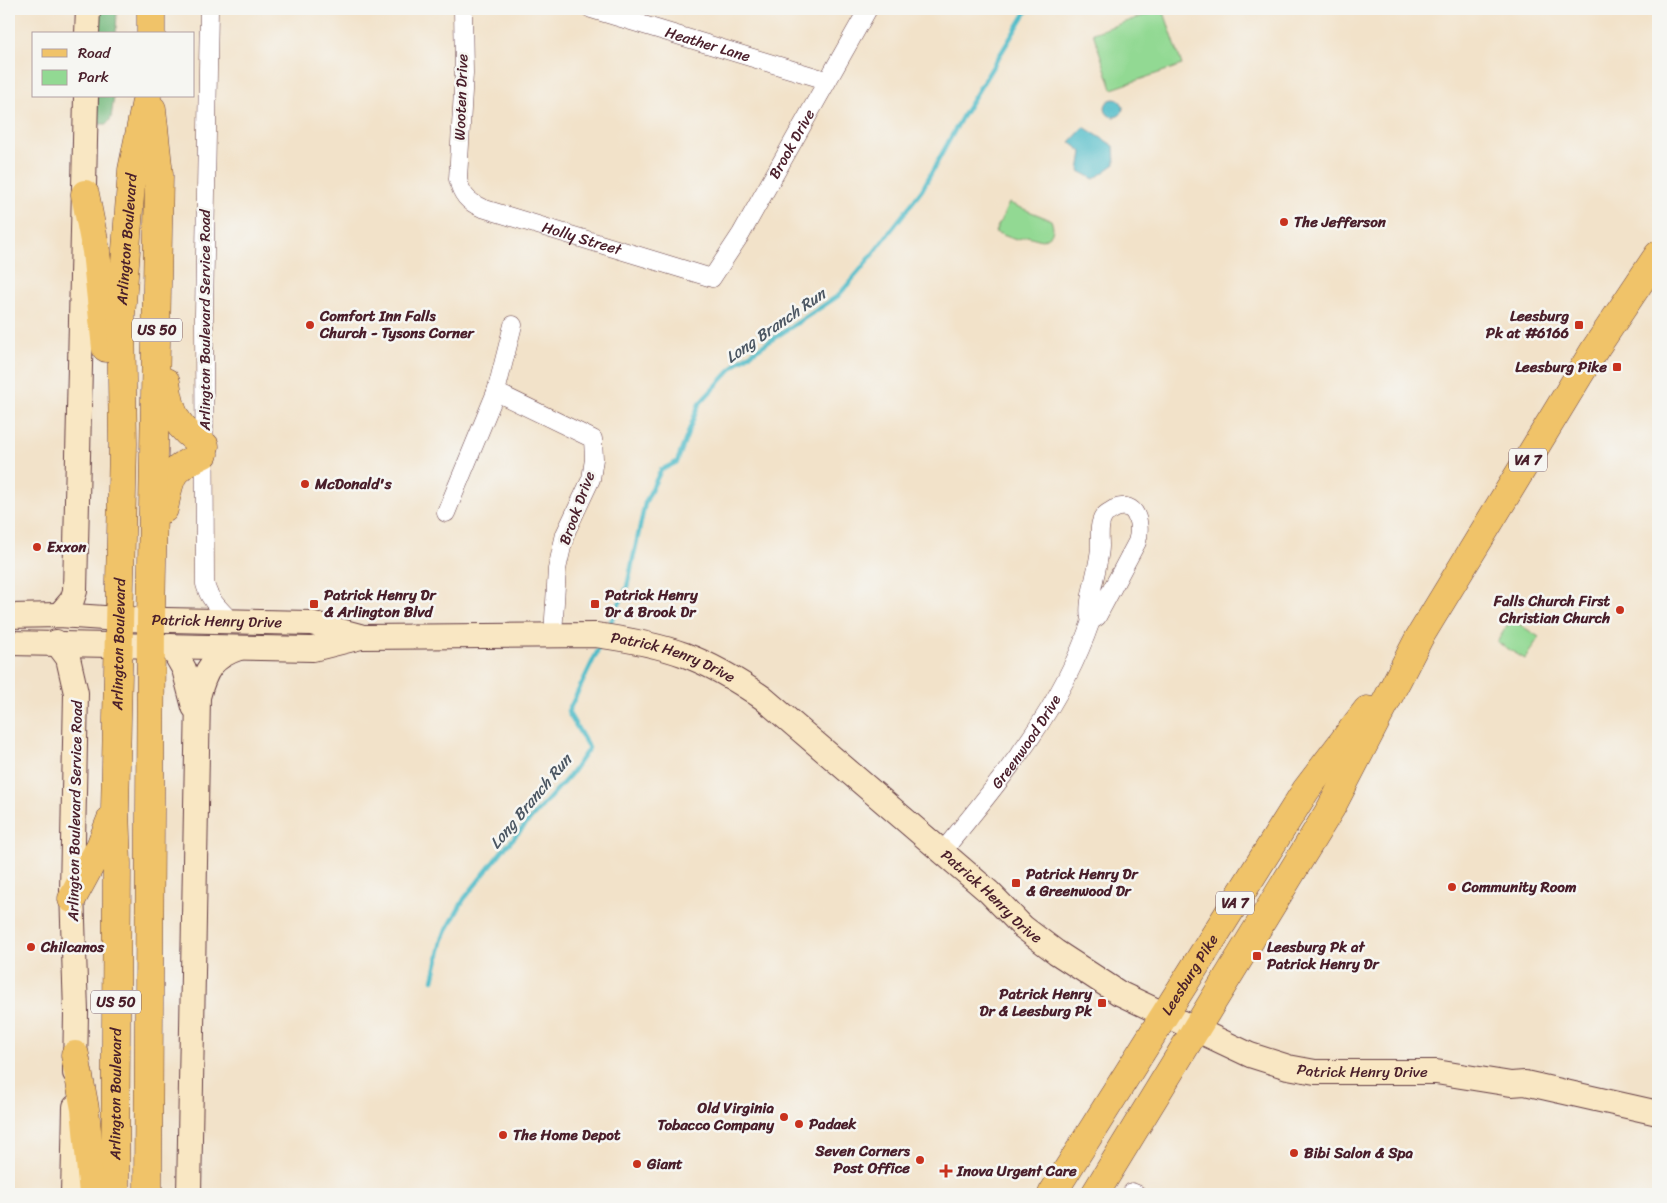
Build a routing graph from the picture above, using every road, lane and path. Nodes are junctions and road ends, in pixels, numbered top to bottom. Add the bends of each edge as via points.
1 (88, 9) edge
2 (151, 9) edge
3 (208, 9) edge
4 (462, 9) edge
5 (590, 9) edge
6 (868, 9) edge
7 (87, 32) edge
8 (150, 32) edge
9 (826, 80) junction
10 (86, 98) edge
11 (147, 98) edge
12 (151, 98) edge
13 (460, 185) joint
14 (85, 194) junction
15 (1658, 255) edge
16 (712, 278) joint
17 (158, 325) junction
18 (513, 325) dead end
19 (496, 392) junction
20 (123, 444) junction
21 (205, 450) junction
22 (446, 513) dead end
23 (152, 565) junction
24 (9, 616) edge
25 (59, 616) junction
26 (232, 621) junction
27 (1091, 621) junction
28 (119, 632) junction
29 (553, 635) junction
30 (361, 636) junction
31 (158, 637) junction
32 (1419, 638) junction
33 (56, 642) junction
34 (9, 643) edge
35 (241, 647) junction
36 (197, 733) junction
37 (115, 810) junction
38 (942, 852) junction
39 (72, 899) junction
40 (1164, 1015) junction
41 (1195, 1030) junction
42 (75, 1056) junction
43 (1658, 1113) edge
44 (73, 1194) edge
45 (93, 1194) edge
46 (115, 1194) edge
47 (148, 1194) edge
48 (189, 1194) edge
49 (1052, 1194) edge
50 (1094, 1194) edge

1 - 7 street
2 - 8 main road
3 - 21 street, Arlington Boulevard Service Road
4 - 13 street, Wooten Drive via 464,73
5 - 9 street, Heather Lane
6 - 9 street, Brook Drive
9 - 16 street, Brook Drive via 741,234
10 - 14 street
11 - 20 main road, Arlington Boulevard / US 50 via 132,170 121,316
12 - 17 main road, Arlington Boulevard / US 50 via 159,175
13 - 16 street, Holly Street via 472,203 482,208
14 - 20 main road via 96,251 109,381
14 - 25 street via 81,248 75,591
15 - 32 main road, Leesburg Pike / VA 7 via 1595,349
17 - 21 main road via 175,418 185,433
17 - 23 main road, Arlington Boulevard / US 50
18 - 19 street
19 - 22 street
19 - 29 street, Brook Drive via 593,440 591,479 565,534 557,569
20 - 28 main road, Arlington Boulevard / US 50
21 - 23 main road via 170,477
21 - 26 street, Arlington Boulevard Service Road via 205,584 216,605
23 - 31 main road, Arlington Boulevard / US 50
24 - 25 street, Patrick Henry Drive
25 - 28 street, Patrick Henry Drive
26 - 30 street, Patrick Henry Drive via 311,623
26 - 31 street, Patrick Henry Drive
27 - 27 street, Greenwood Drive via 1097,617 1141,530 1138,519 1128,508 1111,510 1101,523 1098,570 1089,605
27 - 38 street, Greenwood Drive via 1057,699 1007,773
28 - 31 street, Patrick Henry Drive
28 - 33 street, Patrick Henry Drive
28 - 37 main road, Arlington Boulevard / US 50
29 - 30 street, Patrick Henry Drive
29 - 38 street, Patrick Henry Drive via 596,635 631,640 704,661 762,698
30 - 35 street, Patrick Henry Drive via 313,649
31 - 35 street, Patrick Henry Drive
31 - 36 street via 184,669 192,695
31 - 47 main road, Arlington Boulevard / US 50
32 - 40 main road, Leesburg Pike / VA 7 via 1306,790
32 - 41 main road, Leesburg Pike / VA 7 via 1331,808
33 - 34 street, Patrick Henry Drive
33 - 39 street, Arlington Boulevard Service Road via 68,658 76,693
35 - 36 street via 223,654 203,680 198,697
36 - 48 street
37 - 39 main road via 99,849
37 - 46 main road, Arlington Boulevard / US 50
38 - 40 street, Patrick Henry Drive via 1056,952 1119,993
39 - 42 street, Arlington Boulevard Service Road
40 - 41 street, Patrick Henry Drive
40 - 49 main road, Leesburg Pike / VA 7
41 - 43 street, Patrick Henry Drive via 1250,1055 1315,1072 1436,1072 1511,1084 1525,1083
41 - 50 main road, Leesburg Pike / VA 7
42 - 44 street, Arlington Boulevard Service Road
42 - 45 main road via 85,1109

